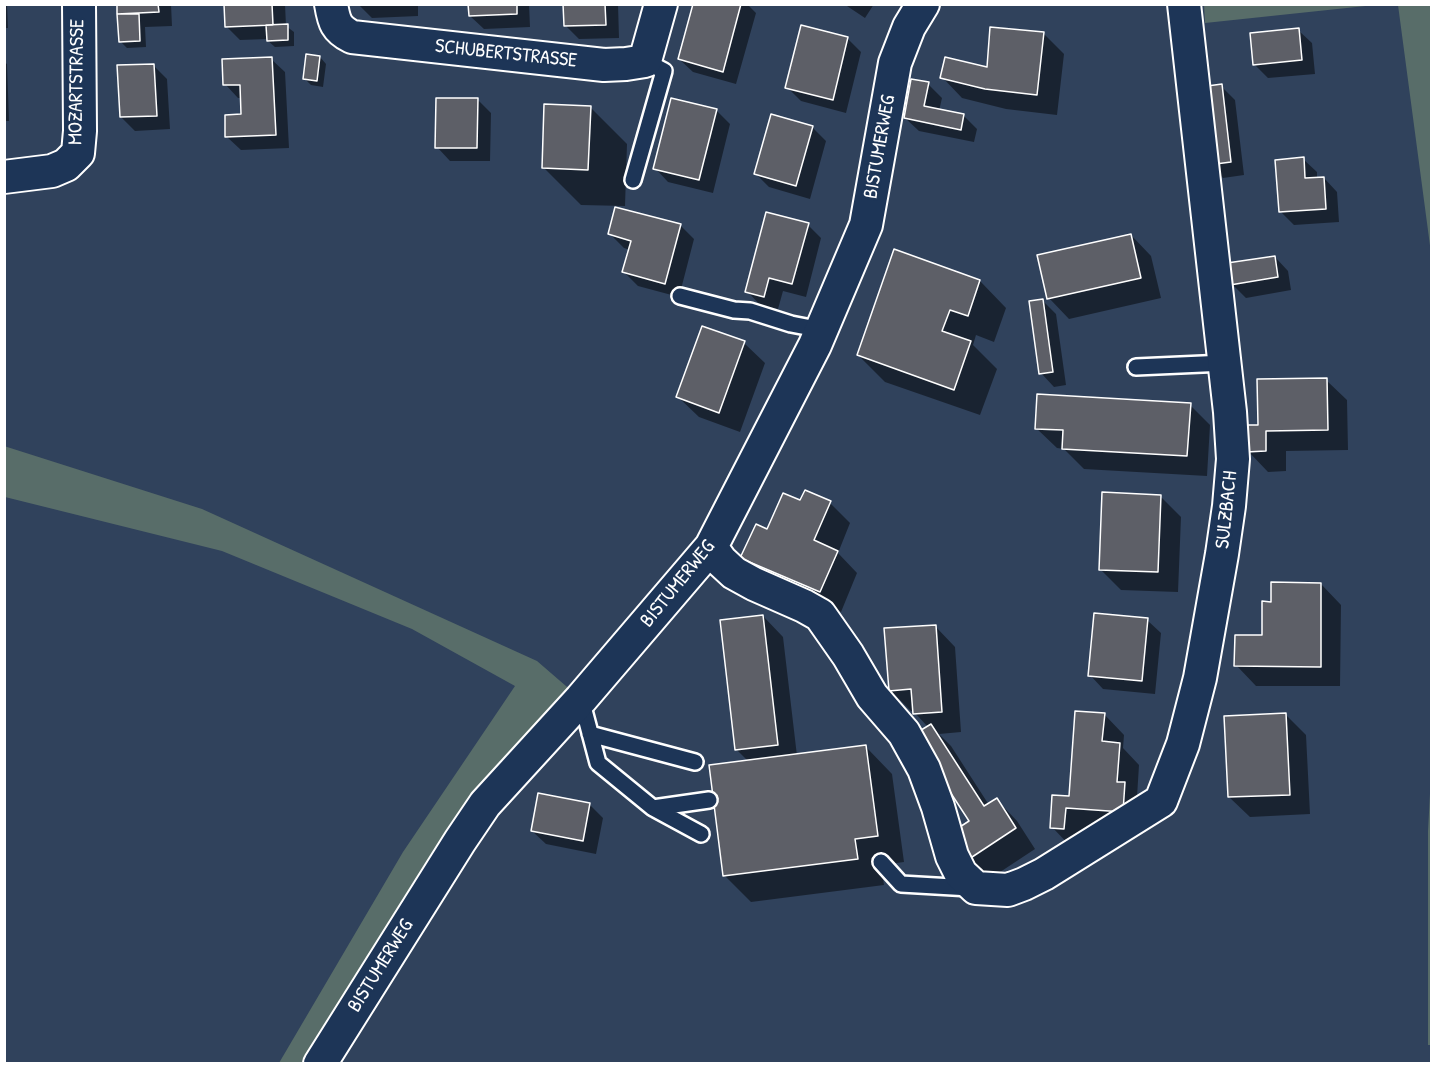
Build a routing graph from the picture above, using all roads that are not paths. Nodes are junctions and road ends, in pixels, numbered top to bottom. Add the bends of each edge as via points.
1 (79, 4) edge
2 (331, 4) edge
3 (661, 4) edge
4 (923, 4) edge
5 (1184, 4) edge
6 (645, 61) junction
7 (4, 177) edge
8 (633, 180) dead end
9 (680, 296) dead end
10 (822, 330) junction
11 (1225, 363) junction
12 (1136, 367) dead end
13 (711, 547) junction
14 (581, 699) junction
15 (590, 734) junction
16 (694, 762) dead end
17 (709, 800) dead end
18 (653, 808) junction
19 (701, 834) dead end
20 (881, 862) dead end
21 (976, 888) junction
22 (320, 1064) edge

1 - 7 street, MOZARTSTRASSE via 78,153 66,165 52,171
2 - 6 street, SCHUBERTSTRASSE via 340,32 352,37 604,65
3 - 6 street
4 - 10 street, BISTUMERWEG via 895,63 866,225
5 - 11 street, SULZBACH
6 - 8 lane via 664,71
9 - 10 lane
10 - 13 street, BISTUMERWEG
11 - 12 lane
11 - 21 street, SULZBACH via 1233,459 1222,554 1200,678 1183,744 1161,801 1024,884 1008,890
13 - 14 street, BISTUMERWEG
13 - 21 street via 734,573 820,615 872,696 904,732 924,769 952,856 961,874
14 - 15 lane
14 - 22 street, BISTUMERWEG via 485,804
15 - 16 lane
15 - 18 lane via 598,763
17 - 18 lane
18 - 19 lane
20 - 21 lane via 901,884

